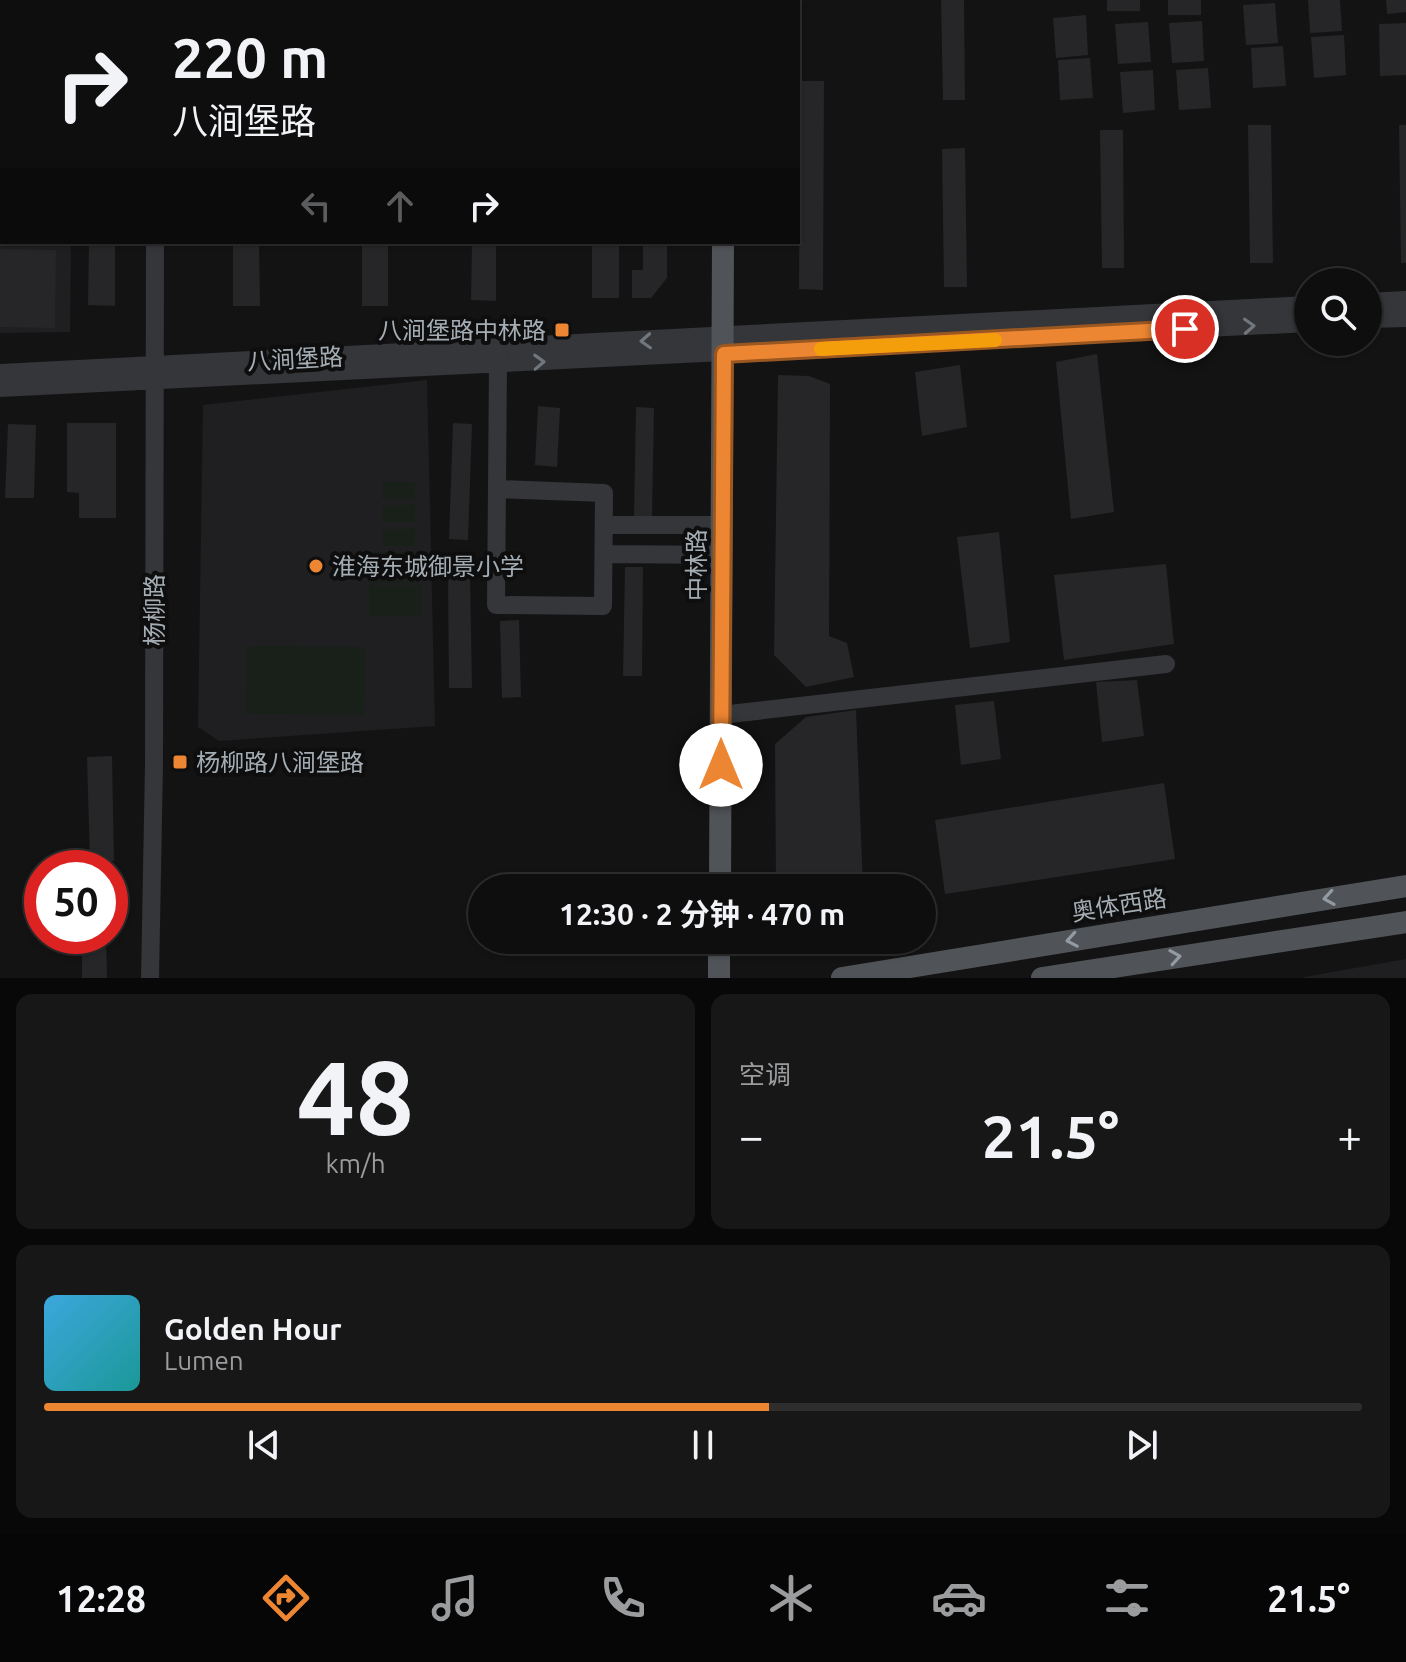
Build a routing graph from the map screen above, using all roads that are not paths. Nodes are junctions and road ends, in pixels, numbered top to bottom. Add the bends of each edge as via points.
1 (155, 244) edge
2 (723, 244) edge
3 (1406, 300) edge
4 (1382, 301) edge
5 (1294, 306) edge
6 (1406, 318) edge
7 (1382, 319) edge
8 (1294, 324) edge
9 (724, 345) junction
10 (498, 364) junction
11 (0, 373) edge
12 (153, 373) junction
13 (0, 388) edge
14 (498, 489) junction
15 (604, 525) junction
16 (723, 525) junction
17 (604, 554) junction
18 (722, 555) junction
19 (1166, 664) dead end
20 (721, 715) junction
21 (720, 874) edge
22 (1406, 886) edge
23 (1406, 922) edge
24 (719, 954) edge
25 (150, 978) edge
26 (719, 978) edge
27 (842, 978) edge
28 (1042, 978) edge

1 - 12 street, 杨柳路
2 - 9 main road, 中林路
3 - 4 street
5 - 9 street, 八涧堡路
6 - 7 street
9 -> 8 street, 八涧堡路
10 -> 9 street, 八涧堡路
9 -> 12 street, 八涧堡路
9 - 16 main road, 中林路
10 - 12 street, 八涧堡路
10 - 14 street
11 - 12 street, 八涧堡路
12 - 13 street, 八涧堡路
12 - 25 street, 杨柳路
14 - 15 street via 604,493
14 - 17 street via 496,605 603,606
15 - 16 street
15 - 17 street
16 - 18 main road, 中林路
17 - 18 street
18 - 20 main road, 中林路
19 - 20 street
20 - 21 main road, 中林路
22 -> 27 main road, 奥体西路
28 -> 23 main road
24 - 26 main road

